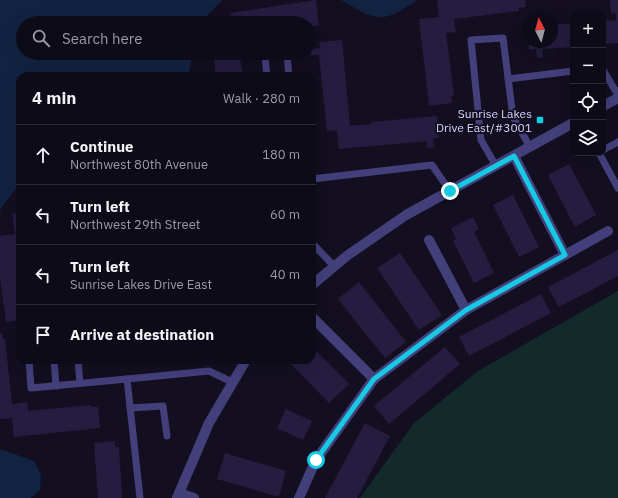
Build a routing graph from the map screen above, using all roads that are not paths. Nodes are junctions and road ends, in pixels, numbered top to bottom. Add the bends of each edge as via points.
1 (265, 60) edge
2 (287, 60) edge
3 (570, 71) edge
4 (266, 72) edge
5 (289, 72) edge
6 (606, 75) edge
7 (508, 79) junction
8 (618, 96) edge
9 (606, 104) edge
10 (570, 125) edge
11 (618, 142) edge
12 (530, 147) junction
13 (606, 148) edge
14 (514, 156) junction
15 (601, 156) edge
16 (496, 166) junction
17 (316, 179) edge
18 (618, 188) edge
19 (450, 191) junction
20 (608, 231) dead end
21 (429, 240) dead end
22 (316, 247) edge
23 (565, 255) junction
24 (334, 266) junction
25 (316, 282) edge
26 (466, 310) junction
27 (316, 321) edge
28 (29, 364) edge
29 (54, 364) edge
30 (78, 364) edge
31 (243, 364) edge
32 (374, 379) junction
33 (127, 380) junction
34 (232, 382) junction
35 (80, 383) junction
36 (56, 386) junction
37 (130, 408) junction
38 (167, 436) dead end
39 (178, 496) edge
40 (140, 498) edge
41 (194, 498) edge
42 (299, 498) edge

1 - 4 lane
2 - 5 lane
3 - 7 lane
6 - 8 lane
7 - 12 lane via 513,117
7 - 16 lane via 503,38 471,40 481,140
8 - 9 street
10 - 12 street
11 - 13 lane
12 - 14 street
14 - 16 street
14 - 23 street
15 - 18 lane
16 - 19 street
17 - 19 lane via 432,165
19 - 24 street via 406,215
20 - 23 street
21 - 26 street
22 - 24 lane
23 - 26 street
24 - 25 street
26 - 32 street
27 - 32 street
28 - 36 lane via 32,388
29 - 36 lane
30 - 35 lane
31 - 34 street
32 - 42 street via 316,460
33 - 34 lane via 209,371
33 - 35 lane
33 - 37 lane
34 - 39 street via 209,423
35 - 36 lane
37 - 38 lane via 163,406
37 - 40 lane
39 - 41 street

